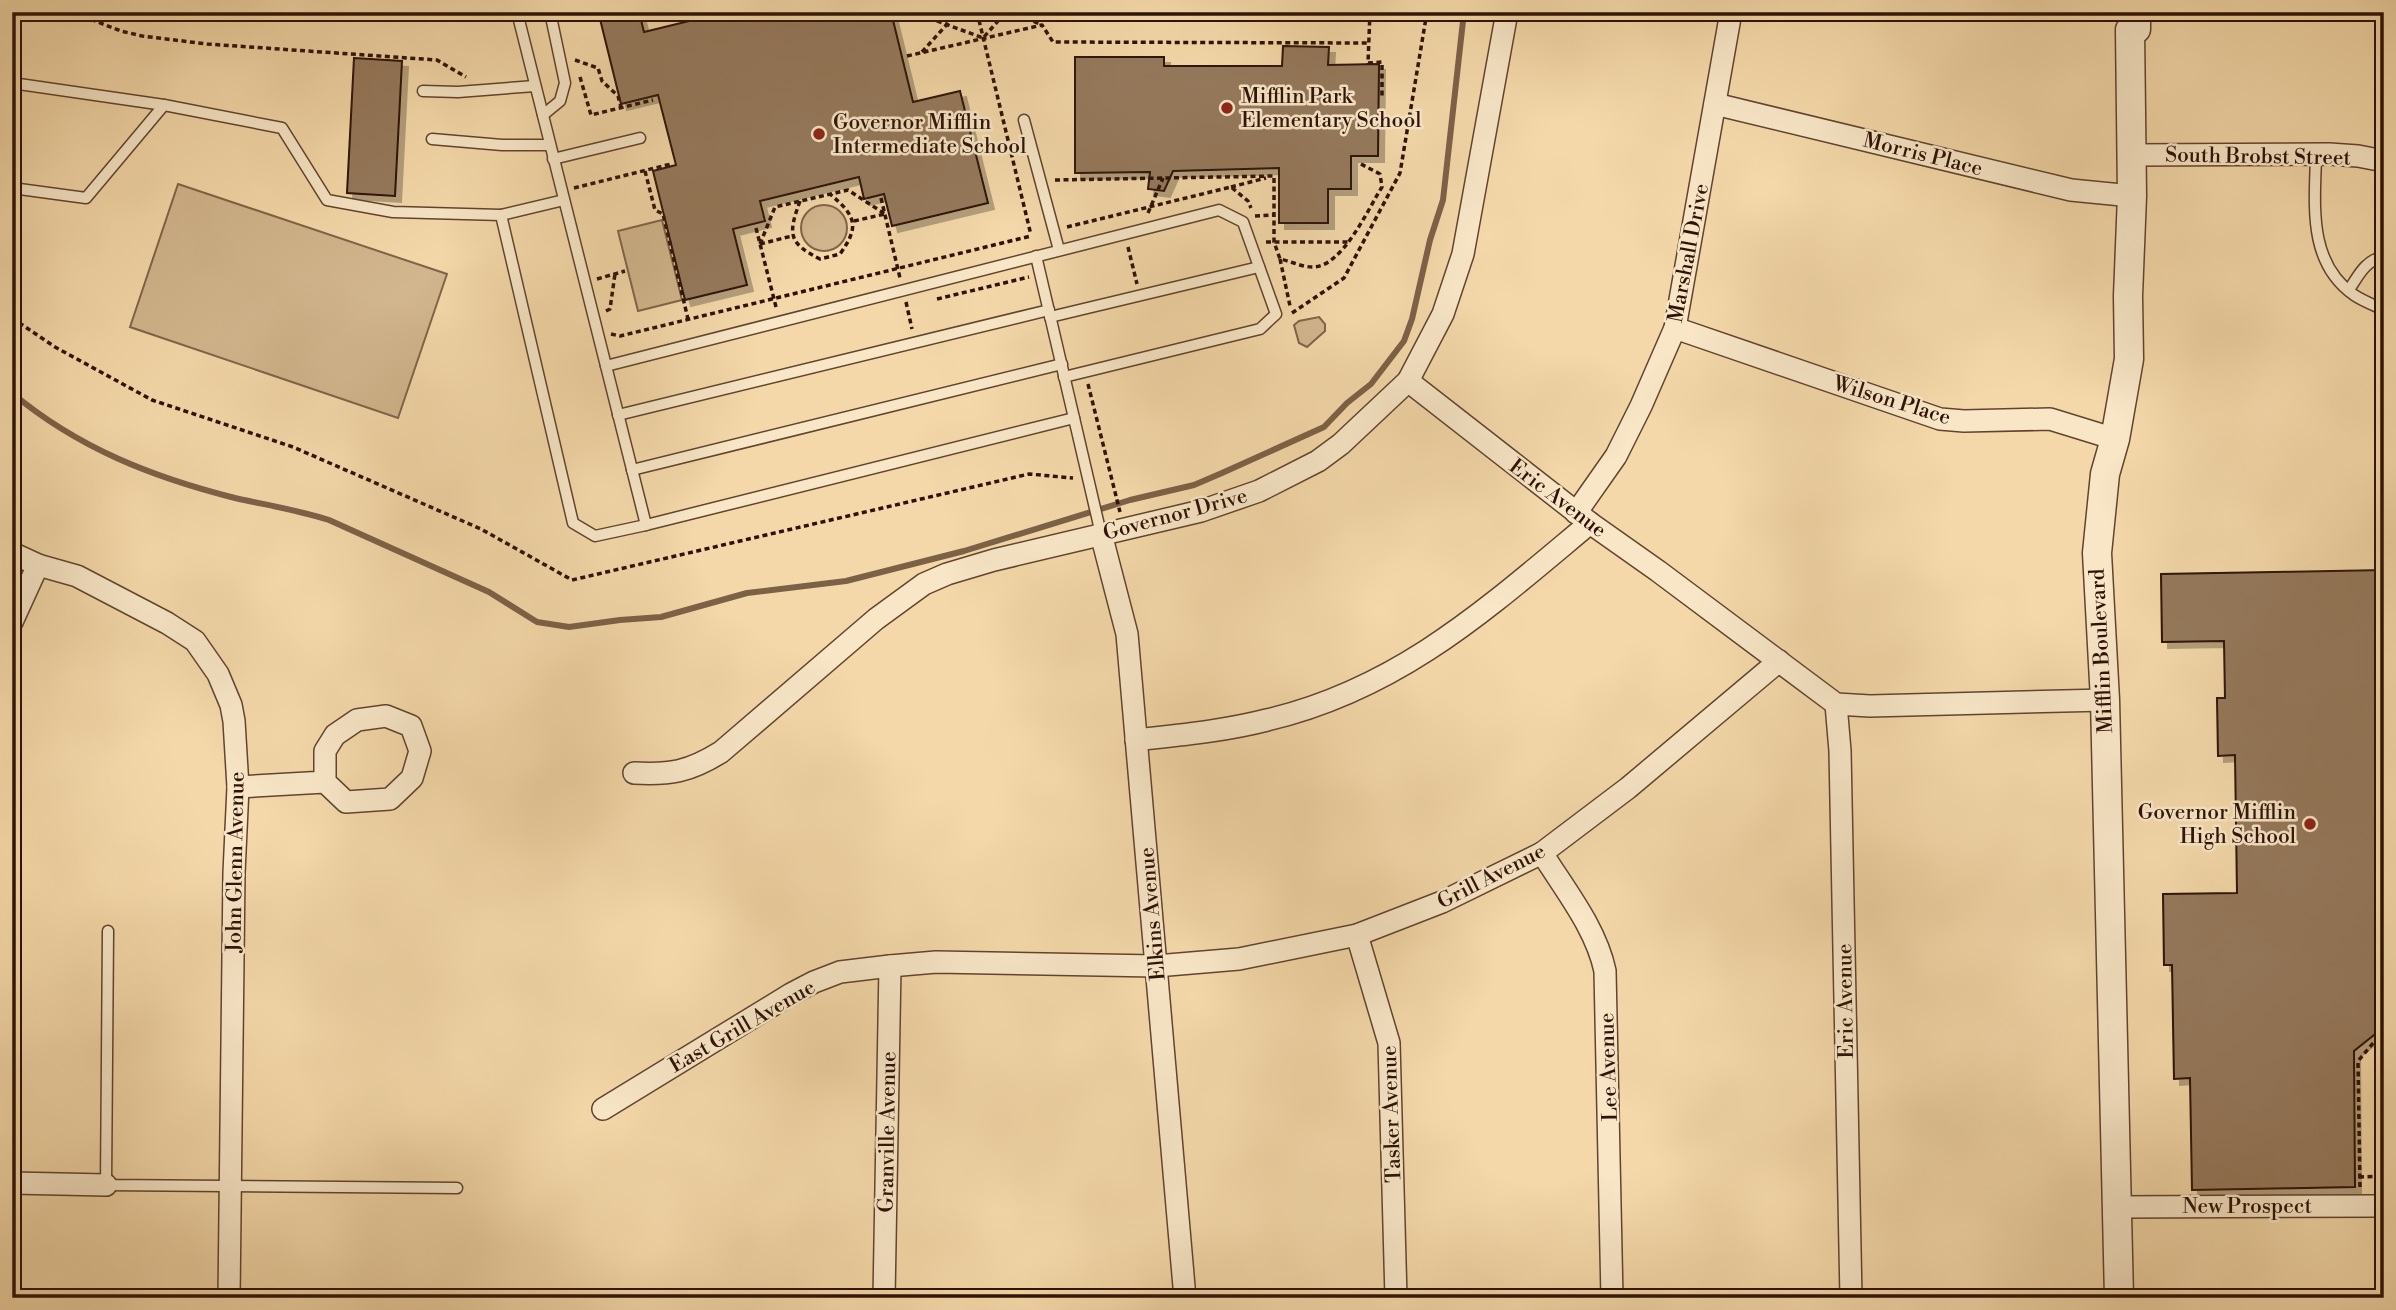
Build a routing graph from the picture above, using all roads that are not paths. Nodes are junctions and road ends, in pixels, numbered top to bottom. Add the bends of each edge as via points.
1 (517, 12) edge
2 (550, 12) edge
3 (1507, 12) edge
4 (1731, 12) edge
5 (2136, 12) edge
6 (12, 83) edge
7 (535, 86) junction
8 (423, 91) dead end
9 (1716, 104) junction
10 (164, 105) junction
11 (543, 115) junction
12 (1024, 120) dead end
13 (640, 138) dead end
14 (432, 139) dead end
15 (550, 145) junction
16 (2316, 154) junction
17 (2132, 155) junction
18 (554, 159) junction
19 (2384, 162) edge
20 (12, 188) edge
21 (2132, 196) junction
22 (564, 200) junction
23 (501, 215) junction
24 (1059, 250) junction
25 (1036, 256) junction
26 (2384, 257) edge
27 (1259, 267) junction
28 (2349, 290) junction
29 (2384, 310) edge
30 (1049, 314) junction
31 (1675, 328) junction
32 (1062, 364) junction
33 (606, 366) junction
34 (1065, 377) junction
35 (1408, 381) junction
36 (618, 415) junction
37 (1074, 418) junction
38 (2115, 439) junction
39 (632, 470) junction
40 (1583, 518) junction
41 (646, 525) junction
42 (1101, 534) junction
43 (12, 553) edge
44 (38, 565) junction
45 (12, 622) edge
46 (1779, 661) junction
47 (2105, 700) junction
48 (1836, 704) junction
49 (1136, 740) junction
50 (634, 773) dead end
51 (325, 782) junction
52 (238, 787) junction
53 (1542, 853) junction
54 (108, 931) dead end
55 (1357, 935) junction
56 (890, 966) junction
57 (1156, 966) junction
58 (603, 1109) dead end
59 (12, 1183) edge
60 (106, 1185) junction
61 (229, 1187) junction
62 (457, 1188) dead end
63 (2373, 1201) edge
64 (2117, 1207) junction
65 (229, 1298) edge
66 (884, 1298) edge
67 (1185, 1298) edge
68 (1396, 1298) edge
69 (1612, 1298) edge
70 (1851, 1298) edge
71 (2119, 1298) edge

1 - 7 lane
2 - 11 lane via 565,83 560,101
3 - 35 street, Governor Drive via 1463,254 1443,314
4 - 9 street, Marshall Drive
5 - 17 street, Mifflin Boulevard via 2136,29 2130,30
6 - 10 lane
7 - 8 lane
7 - 11 lane
9 - 21 street, Morris Place via 2071,190
9 - 31 street, Marshall Drive
10 - 20 lane via 86,198
10 - 23 lane via 282,128 327,200 393,212
11 - 15 lane
12 - 24 lane
13 - 18 lane
14 - 15 lane
15 - 18 lane
16 - 17 street, South Brobst Street
16 - 19 street, South Brobst Street
16 - 28 lane via 2317,242 2330,268
17 - 21 street, Mifflin Boulevard
18 - 22 lane
21 - 38 street, Mifflin Boulevard via 2129,359
22 - 23 lane
22 - 33 lane
23 - 41 lane via 573,523 595,536
24 - 25 lane
24 - 27 lane via 1219,210 1243,222
25 - 30 lane
25 - 33 lane
26 - 28 lane via 2373,259
27 - 30 lane
27 - 34 lane via 1276,314 1260,329
28 - 29 lane
30 - 32 lane
30 - 36 lane
31 - 38 street, Wilson Place via 1940,419 2050,419
31 - 40 street, Marshall Drive via 1642,406
32 - 34 lane
32 - 39 lane
33 - 36 lane
34 - 37 lane
35 - 40 street, Eric Avenue
35 - 42 street, Governor Drive via 1340,444 1287,478 1201,511
36 - 39 lane
37 - 41 lane
37 - 42 lane
38 - 47 street, Mifflin Boulevard via 2105,474 2096,553
39 - 41 lane
40 - 46 street, Eric Avenue
40 - 49 street, Marshall Drive via 1478,616 1425,654 1371,683 1269,720
42 - 49 street, Elkins Avenue via 1127,635
42 - 50 street, Governor Drive via 994,560 925,584 876,619 701,765 665,774
43 - 44 street, John Glenn Avenue
44 - 45 street
44 - 52 street, John Glenn Avenue via 77,576 195,641 218,674 231,705
46 - 48 street
46 - 53 street, Grill Avenue via 1628,788
47 - 48 street
47 - 64 street, Mifflin Boulevard
48 - 70 street, Eric Avenue
49 - 57 street, Elkins Avenue
51 - 51 street via 346,802 390,799 412,778 420,751 411,726 386,716 357,720 335,735 325,751
51 - 52 street
52 - 61 street, John Glenn Avenue
53 - 55 street, Grill Avenue via 1442,902
53 - 69 street, Lee Avenue via 1597,944 1605,971
54 - 60 lane
55 - 57 street, Grill Avenue via 1239,959
55 - 68 street, Tasker Avenue via 1390,1043
56 - 57 street, Grill Avenue via 936,962
56 - 58 street, East Grill Avenue via 840,972 814,982
56 - 66 street, Granville Avenue
57 - 67 street, Elkins Avenue
59 - 60 street
60 - 61 lane
61 - 62 lane
61 - 65 street, John Glenn Avenue
63 - 64 street, New Prospect
64 - 71 street, Mifflin Boulevard

